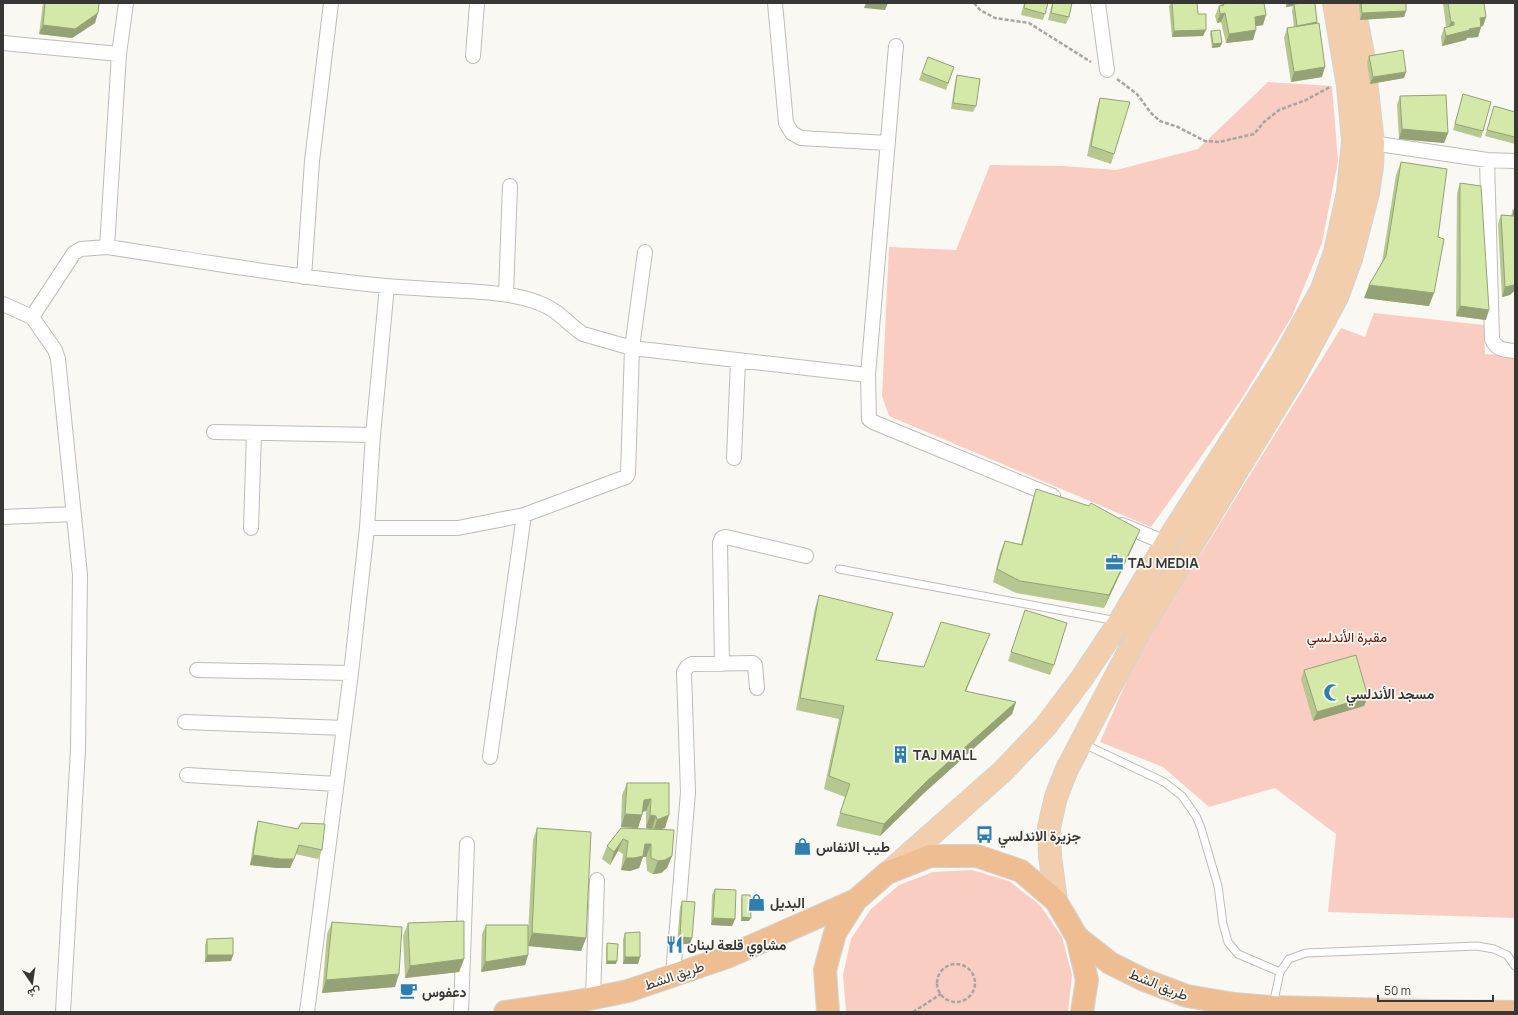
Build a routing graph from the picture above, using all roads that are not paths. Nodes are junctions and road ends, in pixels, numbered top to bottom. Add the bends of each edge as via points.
1 (126, 3) edge
2 (331, 3) edge
3 (477, 3) edge
4 (775, 3) edge
5 (1098, 3) edge
6 (1334, 3) edge
7 (1353, 3) edge
8 (3, 43) edge
9 (896, 46) dead end
10 (119, 54) junction
11 (473, 56) dead end
12 (1107, 70) road end
13 (1363, 142) junction
14 (887, 143) junction
15 (1487, 160) junction
16 (1515, 161) edge
17 (510, 186) dead end
18 (108, 247) junction
19 (645, 252) dead end
20 (304, 277) junction
21 (387, 286) junction
22 (506, 294) junction
23 (3, 304) edge
24 (32, 317) junction
25 (632, 348) junction
26 (1515, 351) edge
27 (738, 360) junction
28 (1287, 370) junction
29 (868, 375) junction
30 (214, 432) dead end
31 (254, 433) junction
32 (373, 434) junction
33 (734, 458) dead end
34 (1063, 501) edge
35 (74, 514) junction
36 (524, 515) junction
37 (3, 518) edge
38 (1107, 519) edge
39 (251, 528) dead end
40 (367, 528) junction
41 (1166, 543) junction
42 (806, 556) dead end
43 (839, 569) dead end
44 (1120, 621) junction
45 (722, 664) junction
46 (197, 670) dead end
47 (351, 673) junction
48 (757, 688) dead end
49 (185, 722) dead end
50 (344, 728) junction
51 (1080, 742) junction
52 (490, 757) dead end
53 (187, 775) dead end
54 (336, 784) junction
55 (467, 844) dead end
56 (887, 873) junction
57 (597, 880) dead end
58 (856, 900) junction
59 (1056, 901) junction
60 (1077, 937) junction
61 (1515, 966) edge
62 (1280, 972) junction
63 (673, 975) junction
64 (593, 998) junction
65 (1273, 1007) junction
66 (63, 1012) edge
67 (307, 1012) edge
68 (461, 1012) edge
69 (505, 1012) edge
70 (828, 1012) edge
71 (1082, 1012) edge
72 (1515, 1012) edge

1 - 10 street
2 - 20 street via 312,161
3 - 11 street
4 - 14 street via 786,123 792,133 801,138
5 - 12 street
6 - 13 main road via 1348,86
7 - 13 main road via 1363,54
8 - 10 street
9 - 14 street
10 - 18 street
13 - 15 street
13 - 28 main road via 1372,166 1368,193 1351,259 1338,297
14 - 29 street
15 - 16 street
15 - 26 street via 1492,339 1500,349
17 - 22 street
18 - 20 street
18 - 24 street via 81,249 74,253
19 - 25 street
20 - 21 street
21 - 22 street
21 - 32 street
22 - 25 street via 551,308 583,334
23 - 24 street
24 - 35 street via 57,354
25 - 27 street
25 - 36 street via 628,474 623,479
27 - 29 street
27 - 33 street
28 - 41 main road
28 - 51 main road
29 - 34 street via 868,416 873,422
30 - 31 street
31 - 32 street
31 - 39 street
32 - 40 street
35 - 37 street
35 - 66 street via 80,575 78,749
36 - 40 street via 458,528
36 - 52 street
38 - 41 street
40 - 47 street
41 - 44 main road
42 - 45 street via 722,538
43 - 44 lane
44 - 56 main road via 1082,678 1045,726 1002,772
45 - 48 street via 753,663
45 - 63 street via 692,664 684,672 688,792
46 - 47 street
47 - 50 street
49 - 50 street
50 - 54 street
51 - 59 main road via 1056,796 1049,827
51 - 62 lane via 1164,782 1182,796 1201,828 1218,886 1228,942 1238,954
53 - 54 street
54 - 67 street
55 - 68 street
56 - 58 highway
56 - 59 highway via 930,856 977,856 1021,871
57 - 64 street
58 - 63 highway, طريق الشط via 727,957
58 - 70 highway via 835,933 825,970
59 - 60 highway
60 - 65 highway, طريق الشط via 1110,963 1144,980 1187,996
60 - 71 highway via 1087,980
61 - 62 lane via 1507,955 1494,949 1477,946 1306,953 1289,959
62 - 65 lane
63 - 64 highway, طريق الشط via 628,991
64 - 69 highway, طريق الشط
65 - 72 highway, طريق الشط

